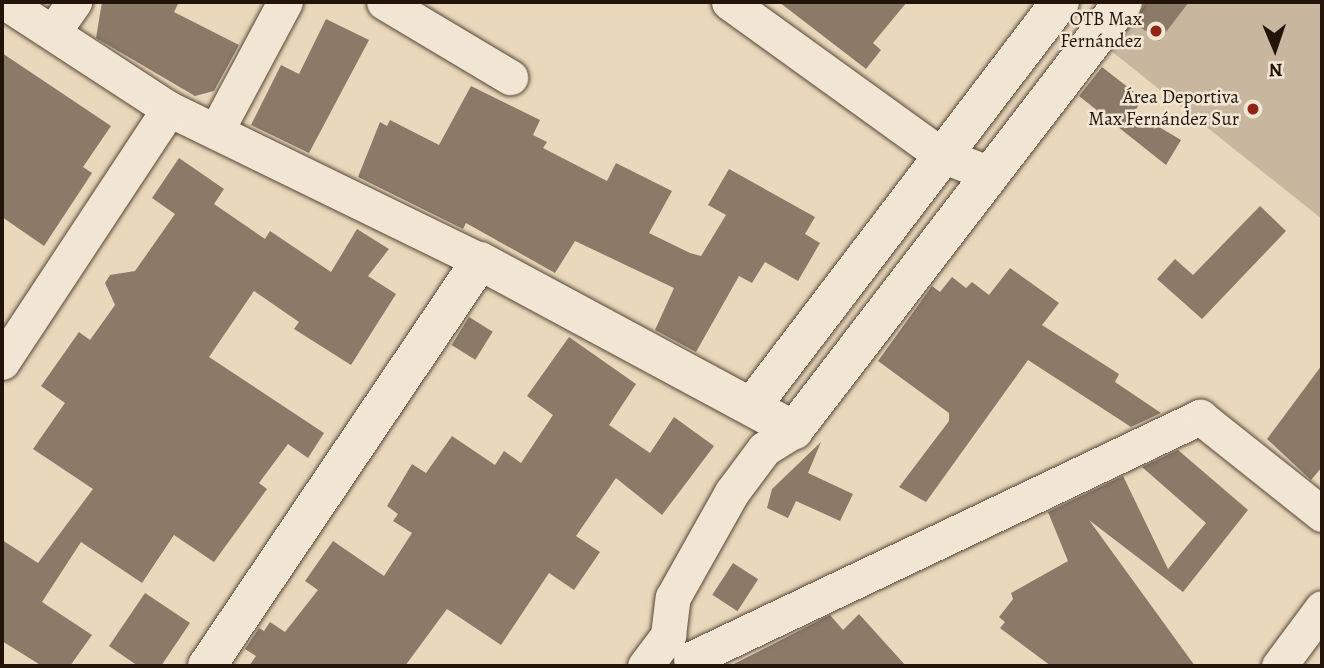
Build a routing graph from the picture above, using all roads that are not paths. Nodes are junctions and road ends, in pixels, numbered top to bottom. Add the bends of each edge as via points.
1 (5, 2) edge
2 (74, 2) edge
3 (285, 2) edge
4 (384, 2) edge
5 (729, 2) edge
6 (1060, 2) edge
7 (1123, 2) edge
8 (53, 32) junction
9 (510, 77) dead end
10 (169, 109) junction
11 (216, 131) junction
12 (941, 155) junction
13 (991, 174) junction
14 (480, 261) junction
15 (2, 362) edge
16 (752, 406) junction
17 (794, 430) junction
18 (1322, 514) edge
19 (1322, 608) edge
20 (686, 654) edge
21 (207, 666) edge
22 (645, 666) edge
23 (1279, 666) edge

1 - 8 street
2 - 8 street
3 - 11 street
4 - 9 street
5 - 12 street
6 - 12 street
7 - 13 street
8 - 10 street
10 - 11 street
10 - 15 street
11 - 14 street
12 - 13 street
12 - 16 street
13 - 17 street
14 - 16 street
14 - 21 street
16 - 17 street
17 - 20 street via 764,449 732,492 673,597
18 - 20 street via 1199,417
19 - 23 street
20 - 22 street

